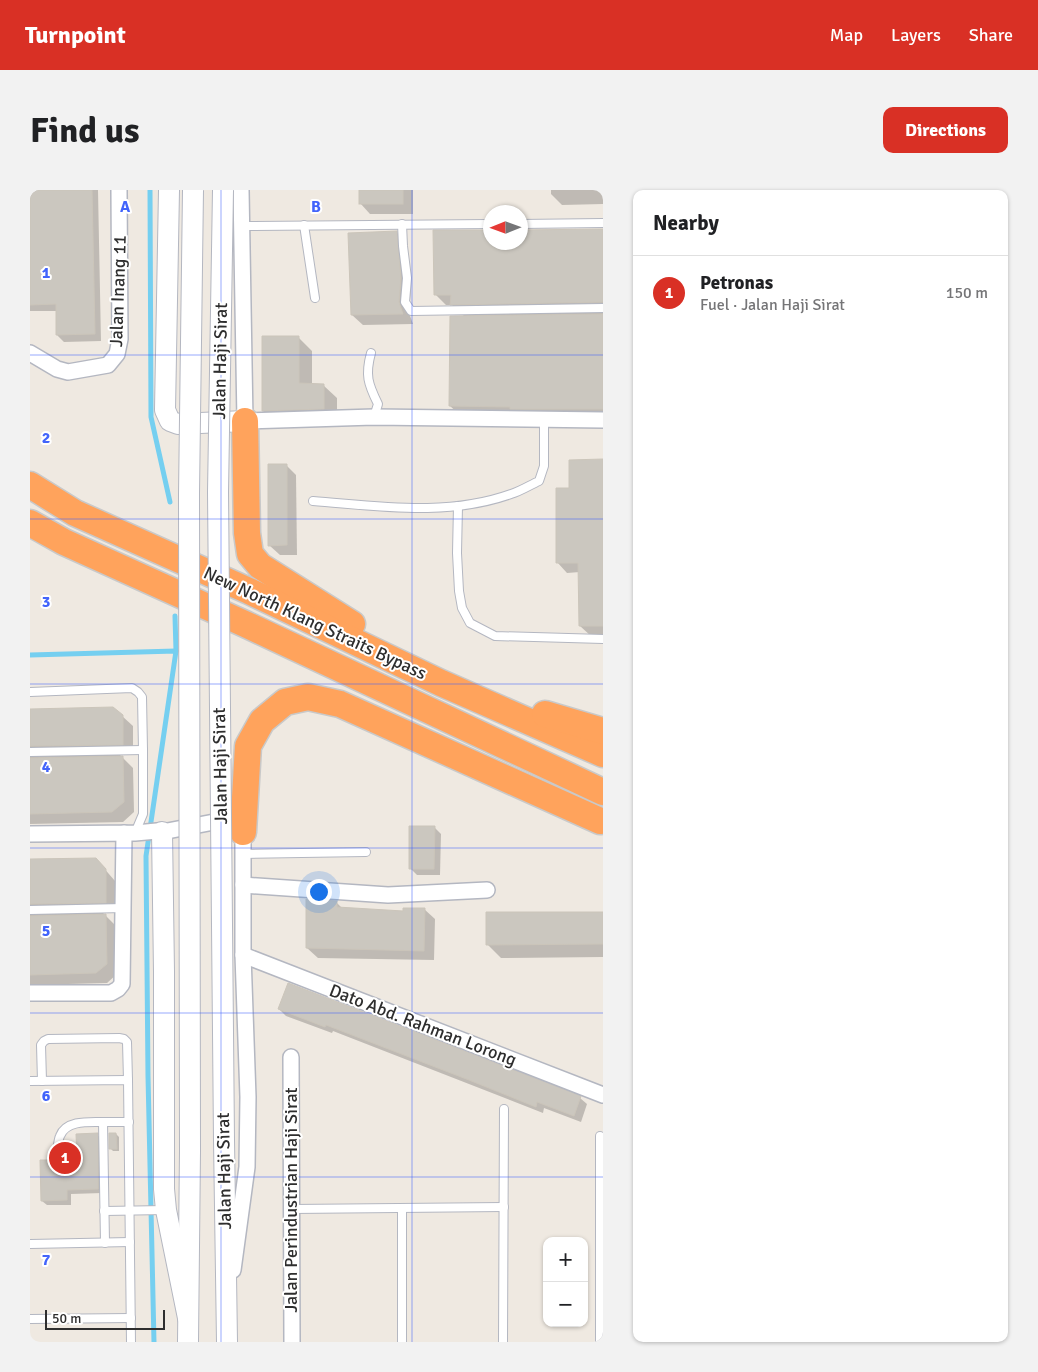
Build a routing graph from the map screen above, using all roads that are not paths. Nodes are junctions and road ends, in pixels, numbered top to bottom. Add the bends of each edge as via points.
1 (119, 190) edge
2 (168, 190) edge
3 (193, 190) edge
4 (223, 190) edge
5 (241, 190) edge
6 (603, 223) edge
7 (402, 224) junction
8 (483, 224) edge
9 (528, 224) edge
10 (304, 225) junction
11 (242, 226) junction
12 (316, 298) dead end
13 (603, 308) edge
14 (30, 353) edge
15 (371, 353) dead end
16 (374, 417) junction
17 (603, 420) edge
18 (245, 421) junction
19 (544, 421) junction
20 (30, 485) edge
21 (313, 501) dead end
22 (458, 506) junction
23 (30, 523) edge
24 (603, 639) edge
25 (432, 678) junction
26 (30, 692) edge
27 (400, 696) junction
28 (603, 731) edge
29 (144, 750) junction
30 (30, 752) edge
31 (603, 754) edge
32 (603, 792) edge
33 (601, 822) edge
34 (160, 831) junction
35 (133, 832) junction
36 (30, 834) edge
37 (243, 843) junction
38 (366, 852) dead end
39 (243, 885) junction
40 (487, 890) dead end
41 (124, 908) junction
42 (30, 910) edge
43 (243, 955) junction
44 (30, 993) edge
45 (291, 1057) dead end
46 (42, 1080) junction
47 (128, 1080) junction
48 (30, 1081) edge
49 (603, 1095) edge
50 (504, 1109) dead end
51 (103, 1122) junction
52 (128, 1122) junction
53 (600, 1136) dead end
54 (57, 1152) dead end
55 (504, 1207) junction
56 (402, 1208) junction
57 (292, 1209) junction
58 (130, 1210) junction
59 (104, 1211) junction
60 (161, 1211) junction
61 (130, 1242) junction
62 (105, 1243) junction
63 (30, 1244) edge
64 (226, 1313) junction
65 (131, 1318) junction
66 (188, 1318) junction
67 (30, 1319) edge
68 (131, 1342) edge
69 (188, 1342) edge
70 (227, 1342) edge
71 (292, 1342) edge
72 (402, 1342) edge
73 (503, 1342) edge
74 (600, 1342) edge

1 - 14 street, Jalan Inang 11 via 118,354 108,365 68,372
2 - 18 main road via 165,410 170,421 178,424
3 - 66 main road, Jalan Haji Sirat, bridge via 189,494
4 - 64 main road, Jalan Haji Sirat, bridge via 218,492
5 - 11 street
6 - 9 lane
7 - 8 lane
7 - 10 lane
7 - 13 lane via 407,278 404,302 411,311
10 - 11 lane
10 - 12 lane
11 - 18 street
15 - 16 lane via 367,366 369,386 378,404
16 - 18 street
16 - 19 street
17 - 19 street
18 - 25 highway via 250,554 260,566
19 - 22 lane via 544,466 539,481 511,494
20 - 25 highway, New North Klang Straits Bypass via 75,513
21 - 22 lane via 424,509
22 - 24 lane via 459,591 462,608 470,623 495,636
23 - 27 highway, New North Klang Straits Bypass via 64,542
25 - 28 highway
25 - 31 highway, New North Klang Straits Bypass
26 - 29 lane via 132,688 142,698
27 - 32 highway, New North Klang Straits Bypass
27 - 33 highway
29 - 30 lane
29 - 35 lane via 143,814
33 - 37 highway via 340,704 308,697 285,702 262,721 248,746
34 - 35 street
34 - 37 street via 214,822 230,824
34 - 60 main road via 164,972
35 - 36 street
35 - 41 street
37 - 38 lane
37 - 39 street
39 - 40 street via 388,895
39 - 43 street
41 - 42 lane
41 - 44 street via 122,984 118,990
43 - 49 street, Dato Abd. Rahman Lorong
43 - 64 street via 248,1167
45 - 57 street, Jalan Perindustrian Haji Sirat
46 - 47 lane
46 - 47 lane via 41,1045 44,1041 119,1038 127,1042
46 - 48 lane
47 - 52 lane
50 - 55 lane
51 - 52 lane
51 - 54 lane via 80,1122 68,1126 60,1135
51 - 59 lane
52 - 58 lane
53 - 74 lane
55 - 56 lane
55 - 73 lane
56 - 57 lane
56 - 72 lane
57 - 71 street, Jalan Perindustrian Haji Sirat
58 - 59 lane
58 - 60 lane
58 - 61 lane
59 - 62 lane
60 - 66 main road
61 - 62 lane
61 - 65 lane
62 - 63 lane
64 - 70 main road, Jalan Haji Sirat
65 - 67 lane
65 - 68 lane
66 - 69 main road, Jalan Haji Sirat

